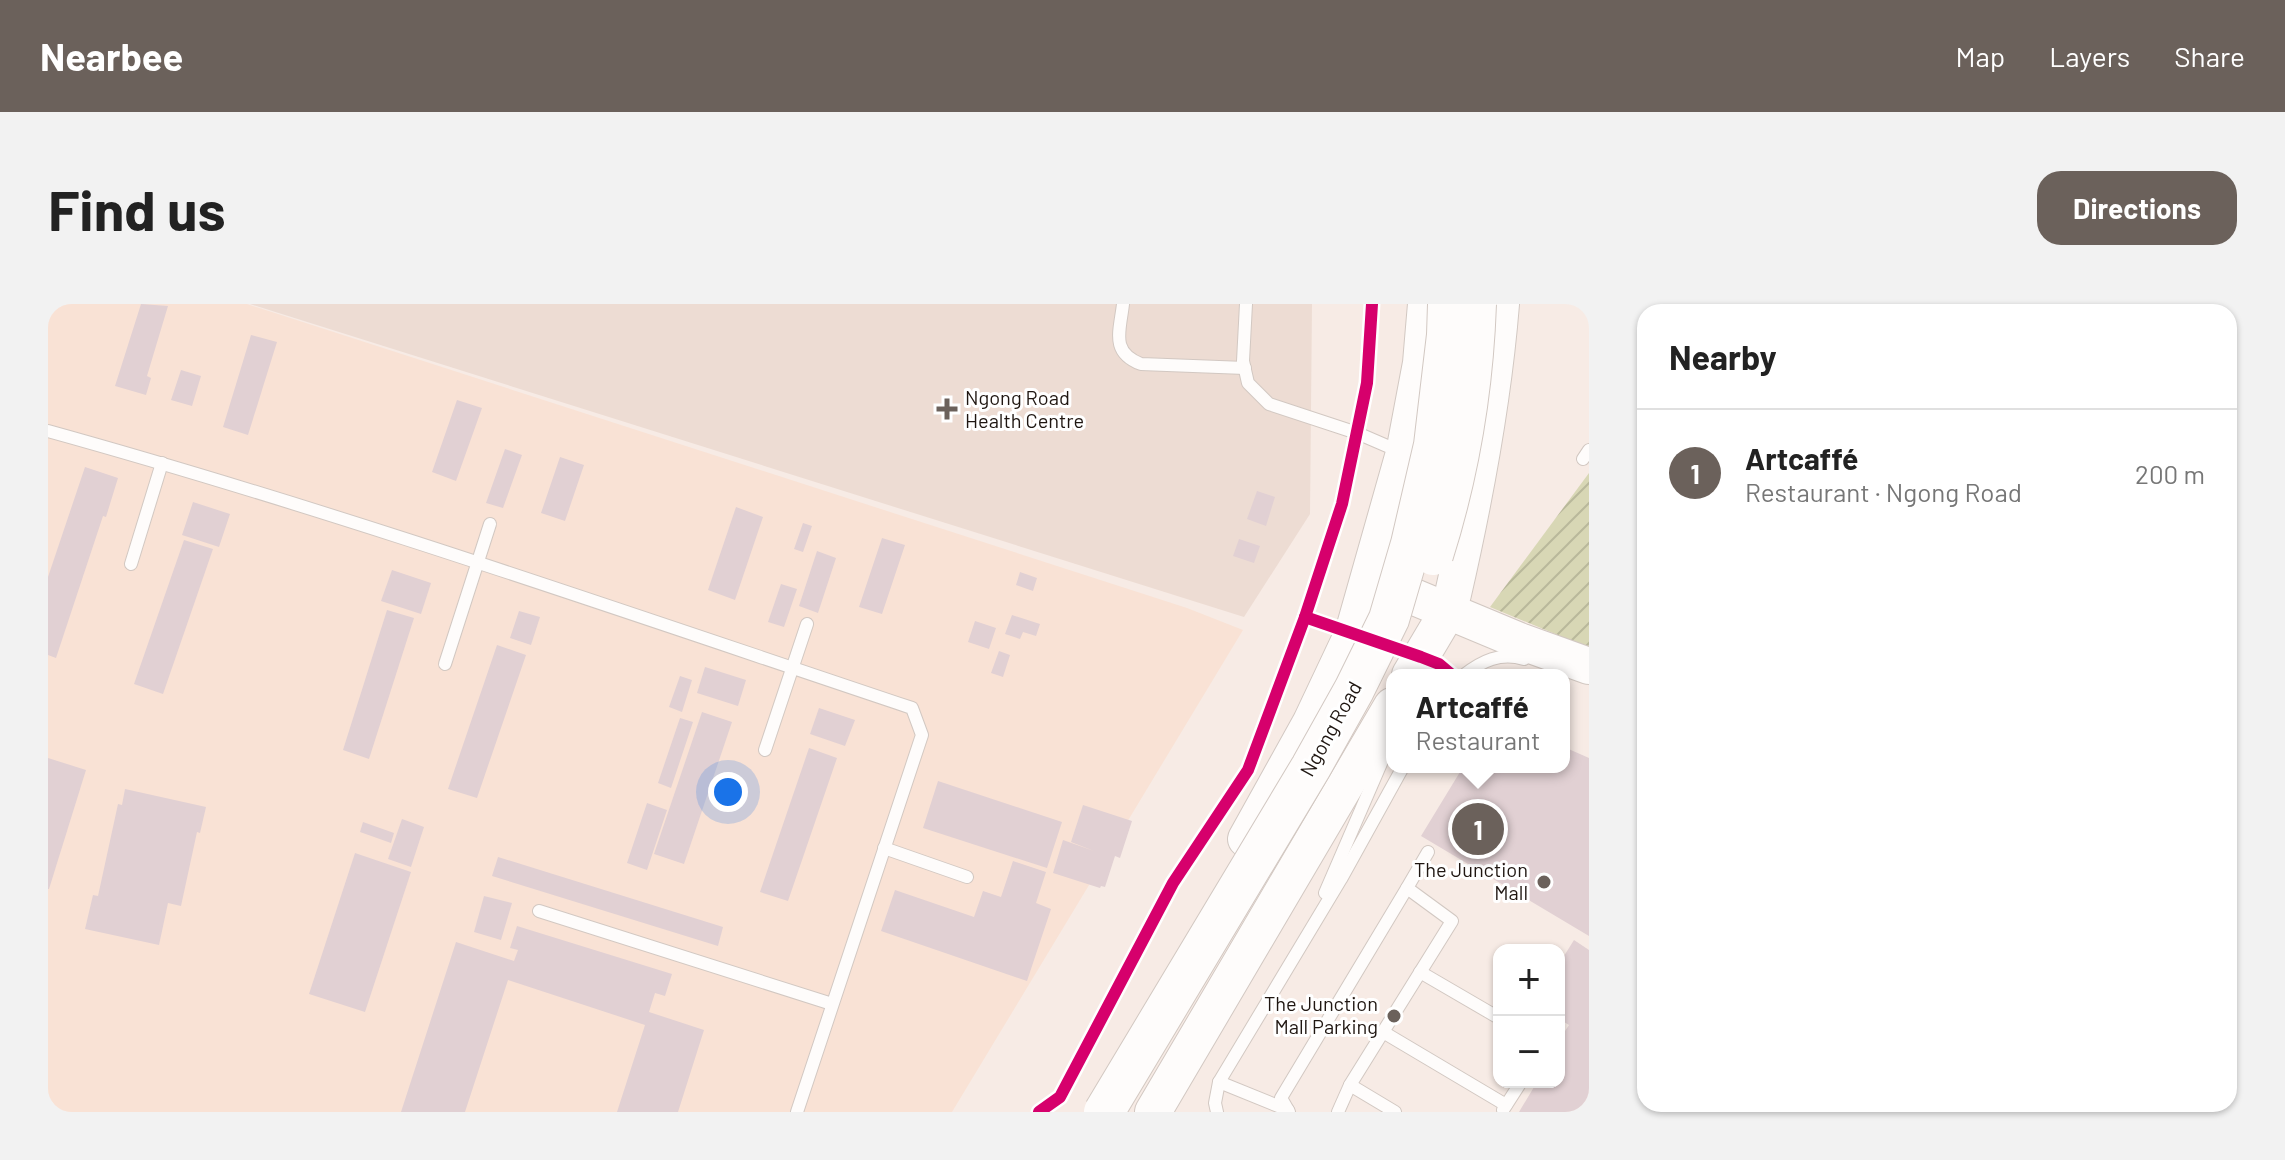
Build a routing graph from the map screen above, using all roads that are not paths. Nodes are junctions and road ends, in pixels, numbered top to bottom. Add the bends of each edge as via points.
1 (1123, 304) edge
2 (1246, 304) edge
3 (1426, 304) edge
4 (1448, 304) edge
5 (1476, 304) edge
6 (1501, 304) edge
7 (1245, 368) junction
8 (48, 431) edge
9 (1404, 453) junction
10 (162, 463) junction
11 (490, 524) dead end
12 (478, 561) junction
13 (131, 564) dead end
14 (1370, 579) junction
15 (1448, 611) junction
16 (807, 624) dead end
17 (445, 664) dead end
18 (1562, 666) edge
19 (792, 668) junction
20 (1392, 669) edge
21 (1414, 669) edge
22 (1471, 669) edge
23 (1570, 669) edge
24 (1589, 677) edge
25 (1386, 683) edge
26 (1386, 716) edge
27 (765, 750) dead end
28 (1386, 752) edge
29 (1400, 773) edge
30 (884, 848) junction
31 (1428, 852) dead end
32 (967, 877) dead end
33 (1407, 888) junction
34 (539, 911) dead end
35 (1313, 924) junction
36 (1420, 972) junction
37 (832, 1004) junction
38 (1496, 1016) edge
39 (1383, 1032) junction
40 (1219, 1082) junction
41 (1350, 1085) junction
42 (1517, 1088) edge
43 (1504, 1108) edge
44 (1288, 1111) edge
45 (797, 1112) edge
46 (1084, 1112) edge
47 (1104, 1112) edge
48 (1133, 1112) edge
49 (1153, 1112) edge
50 (1217, 1112) edge
51 (1338, 1112) edge
52 (1395, 1112) edge

1 - 7 lane via 1118,345 1127,359
2 - 7 lane
3 - 9 main road, Ngong Road
4 - 47 main road, Ngong Road, bridge via 1434,445 1389,619 1311,767
5 - 20 main road, Ngong Road, bridge via 1474,362 1451,498
6 - 15 main road via 1477,485
7 - 9 lane via 1248,383 1269,404
8 - 10 lane
9 - 14 main road, Ngong Road
10 - 12 lane
10 - 13 lane
11 - 12 lane
12 - 17 lane
12 - 19 lane
14 - 15 main road
14 - 46 main road, Ngong Road via 1353,633 1311,722
15 - 18 main road
15 - 21 main road
16 - 19 lane
18 - 22 lane via 1517,656 1483,659
19 - 27 lane
19 - 30 lane via 912,708 922,735
23 - 24 lane
25 - 48 main road, Ngong Road, bridge
26 - 49 main road, Ngong Road
28 - 35 lane
29 - 35 lane
30 - 32 lane
30 - 37 lane
31 - 33 lane
33 - 36 lane via 1452,921
33 - 44 lane via 1281,1098
34 - 37 lane
35 - 40 lane
36 - 38 lane
36 - 39 lane
37 - 45 lane
39 - 41 lane
39 - 43 lane
40 - 44 lane
40 - 50 lane
41 - 51 lane
41 - 52 lane
42 - 43 lane

